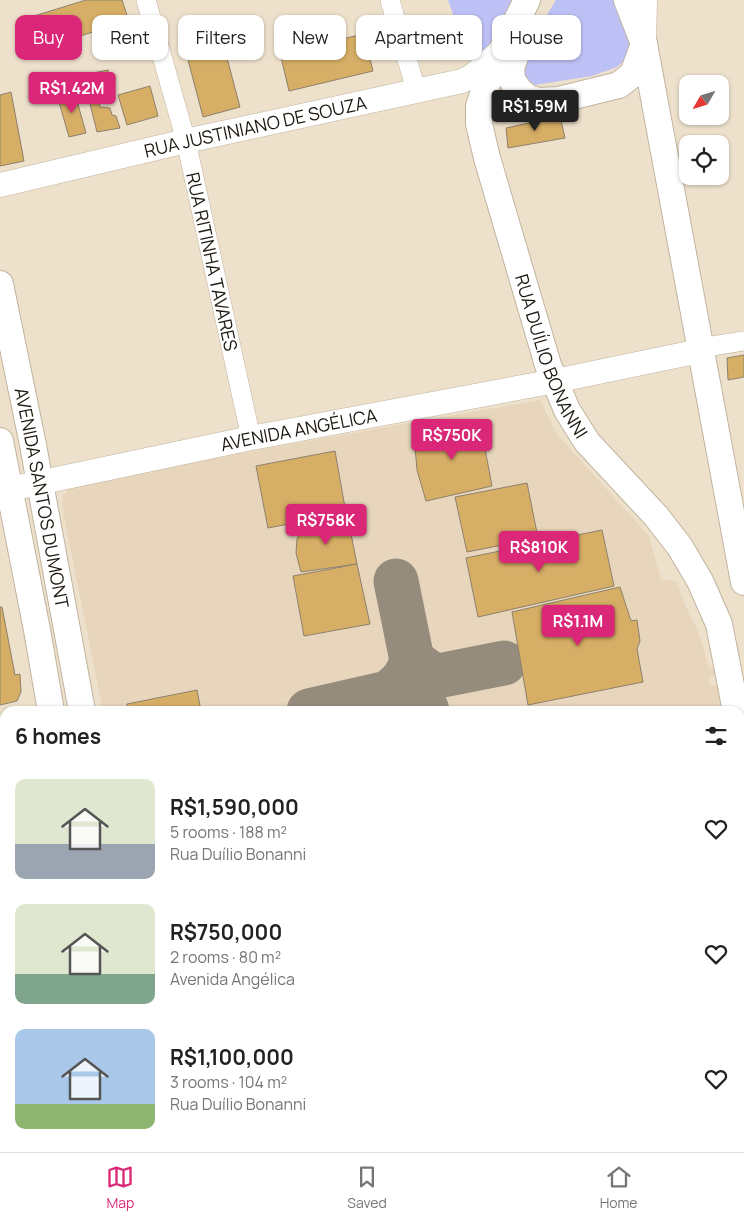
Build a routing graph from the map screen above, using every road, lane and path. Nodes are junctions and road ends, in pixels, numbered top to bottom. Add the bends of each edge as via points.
1 (146, 0) edge
2 (390, 0) edge
3 (627, 0) edge
4 (646, 0) edge
5 (536, 4) edge
6 (528, 15) edge
7 (644, 44) junction
8 (492, 59) edge
9 (498, 60) edge
10 (416, 90) junction
11 (186, 141) junction
12 (0, 185) edge
13 (0, 284) edge
14 (744, 341) edge
15 (700, 348) junction
16 (555, 381) junction
17 (251, 438) junction
18 (0, 441) edge
19 (39, 483) junction
20 (5, 490) edge
21 (744, 582) edge
22 (46, 706) edge
23 (81, 706) edge
24 (735, 706) edge

1 - 11 street, RUA RITINHA TAVARES
2 - 10 street
3 - 7 main road
4 - 7 street
5 - 6 main road, RUA DUÍLIO BONANNI
5 - 7 main road via 510,68 512,80 528,98 558,100 619,85 633,74
7 - 15 main road
8 - 10 street, RUA JUSTINIANO DE SOUZA via 472,76
9 - 16 main road, RUA DUÍLIO BONANNI via 479,106 479,124
10 - 11 street, RUA JUSTINIANO DE SOUZA
11 - 12 street, RUA JUSTINIANO DE SOUZA
11 - 17 street, RUA RITINHA TAVARES
13 - 19 main road, AVENIDA SANTOS DUMONT
14 - 15 street, AVENIDA ANGÉLICA
15 - 16 street, AVENIDA ANGÉLICA via 690,353
15 - 21 main road
16 - 17 street, AVENIDA ANGÉLICA
16 - 24 main road, RUA DUÍLIO BONANNI via 567,410 587,442 656,516 700,581 719,624
17 - 19 street, AVENIDA ANGÉLICA
18 - 20 main road, AVENIDA SANTOS DUMONT
19 - 20 street, AVENIDA ANGÉLICA
19 - 23 main road, AVENIDA SANTOS DUMONT
20 - 22 main road, AVENIDA SANTOS DUMONT via 37,630

